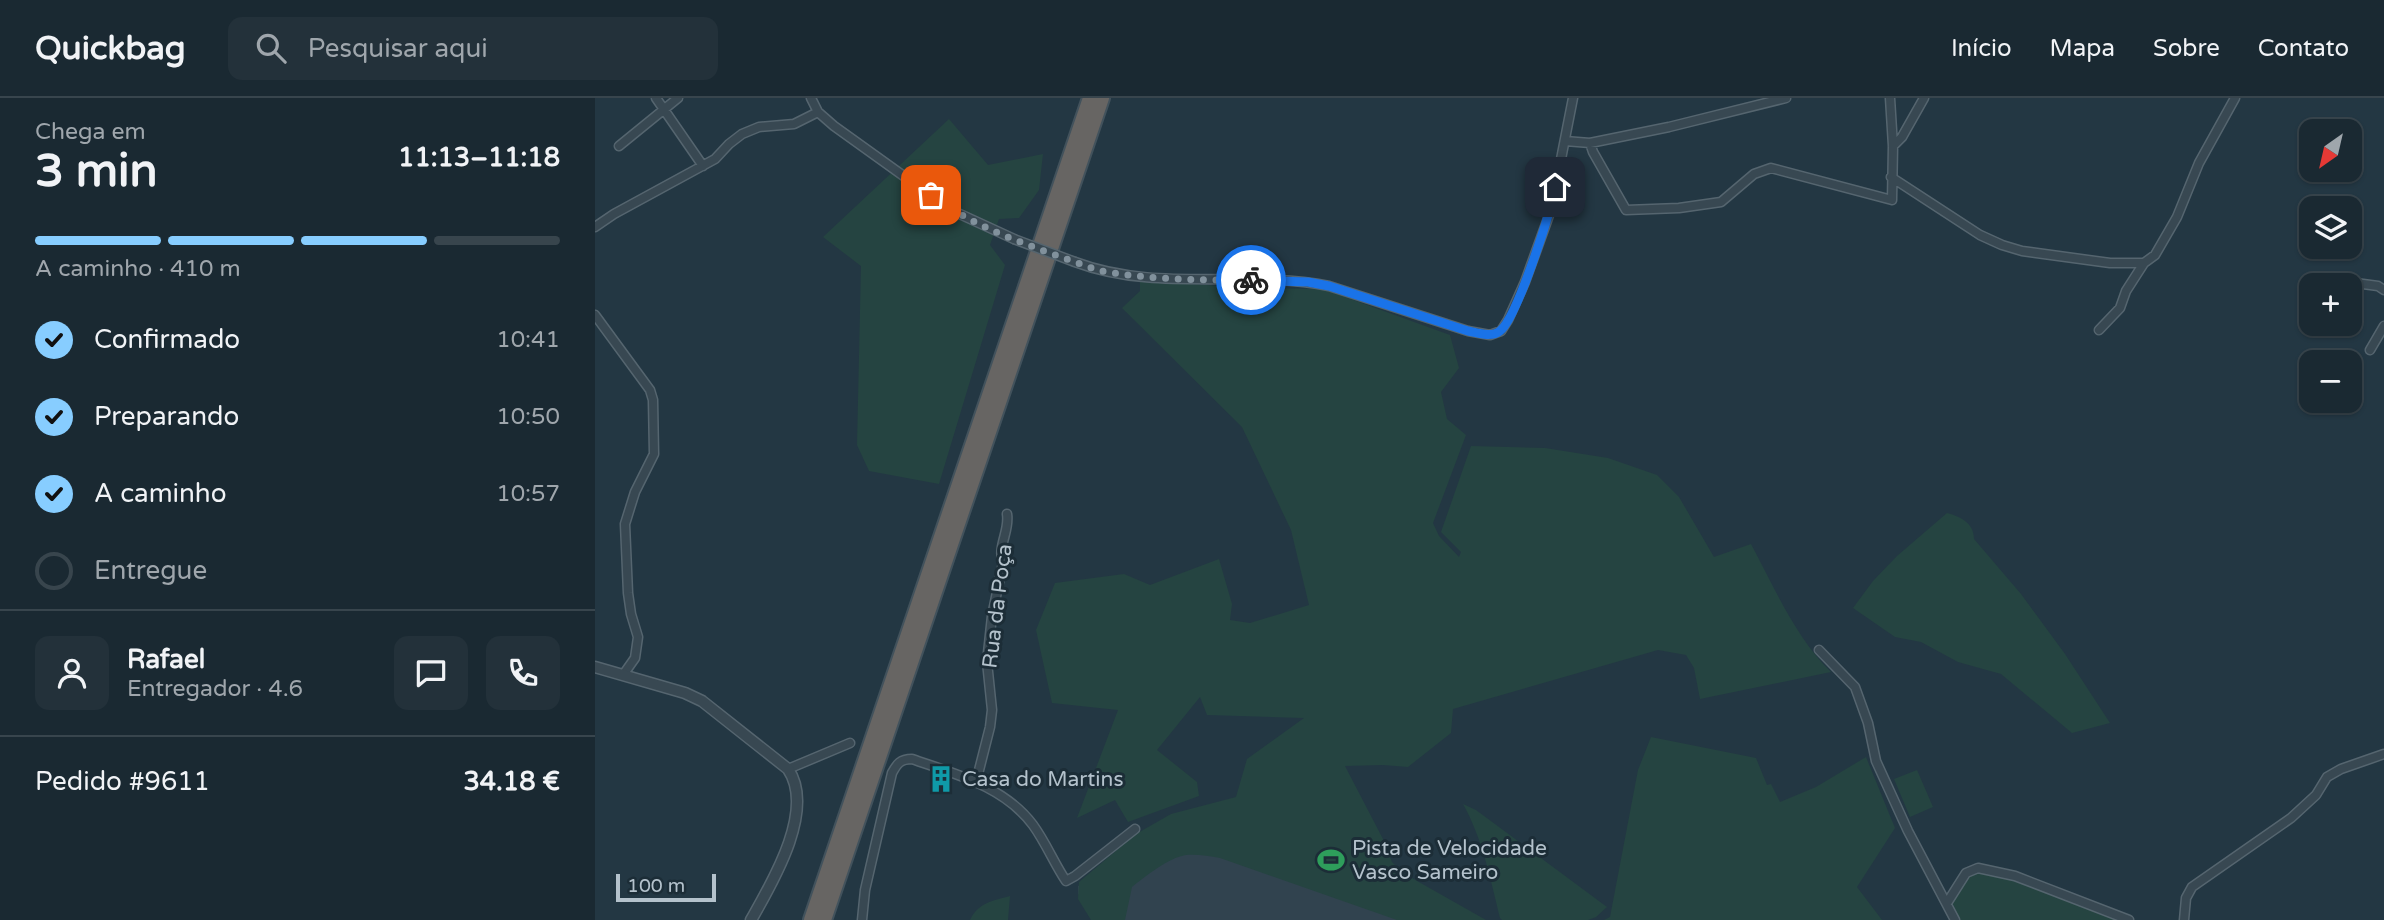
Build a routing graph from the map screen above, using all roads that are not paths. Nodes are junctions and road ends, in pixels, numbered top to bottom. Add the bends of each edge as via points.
1 (656, 98) edge
2 (678, 98) edge
3 (811, 98) edge
4 (1087, 98) edge
5 (1102, 98) edge
6 (1108, 98) edge
7 (1573, 98) edge
8 (1786, 98) edge
9 (1890, 98) edge
10 (1924, 98) edge
11 (2235, 98) edge
12 (664, 109) junction
13 (818, 112) junction
14 (1565, 141) junction
15 (1590, 143) junction
16 (619, 146) dead end
17 (1893, 146) junction
18 (703, 166) junction
19 (1077, 170) junction
20 (1891, 177) junction
21 (595, 227) edge
22 (2144, 262) junction
23 (2362, 284) edge
24 (2384, 290) edge
25 (596, 319) edge
26 (2099, 330) dead end
27 (2383, 331) edge
28 (2369, 350) dead end
29 (1007, 514) dead end
30 (1819, 650) dead end
31 (595, 667) edge
32 (623, 676) junction
33 (850, 743) dead end
34 (2384, 754) edge
35 (788, 769) junction
36 (976, 782) junction
37 (1135, 829) dead end
38 (1947, 903) junction
39 (751, 920) edge
40 (809, 920) edge
41 (826, 920) edge
42 (862, 920) edge
43 (1955, 920) edge
44 (2129, 920) edge
45 (2184, 920) edge

1 - 12 street
2 - 12 street
3 - 13 street
4 - 40 highway
5 - 19 highway
6 - 19 highway
7 - 14 street
8 - 15 street
9 - 17 street
10 - 17 street
11 - 22 street via 2199,163 2177,217 2155,255
12 - 16 street
12 - 18 street
13 - 14 street, bridge via 951,210 1075,262 1115,274 1308,282 1490,335 1508,320 1525,282 1551,210
13 - 18 street via 794,124 759,127 742,134
14 - 15 street
15 - 20 street via 1626,210 1721,202 1754,174 1771,168 1892,200
17 - 20 street
18 - 21 street
19 - 41 highway
20 - 22 street via 2002,245 2110,263
22 - 26 street via 2120,308
23 - 24 street
25 - 32 street via 653,400 654,454 625,524 628,593 638,637 635,658
27 - 28 street
29 - 36 street, Rua da Poça via 987,662 992,710
30 - 38 street via 1856,687 1876,761
31 - 32 street
32 - 35 street via 702,701
33 - 35 street
34 - 45 street via 2327,777 2316,795 2291,818 2192,887
35 - 39 street via 796,786 797,810 774,878
36 - 37 street via 1006,799 1031,822 1066,881
36 - 42 street via 912,759 897,763 865,890
38 - 43 street
38 - 44 street via 1966,873 1978,868 2015,876

